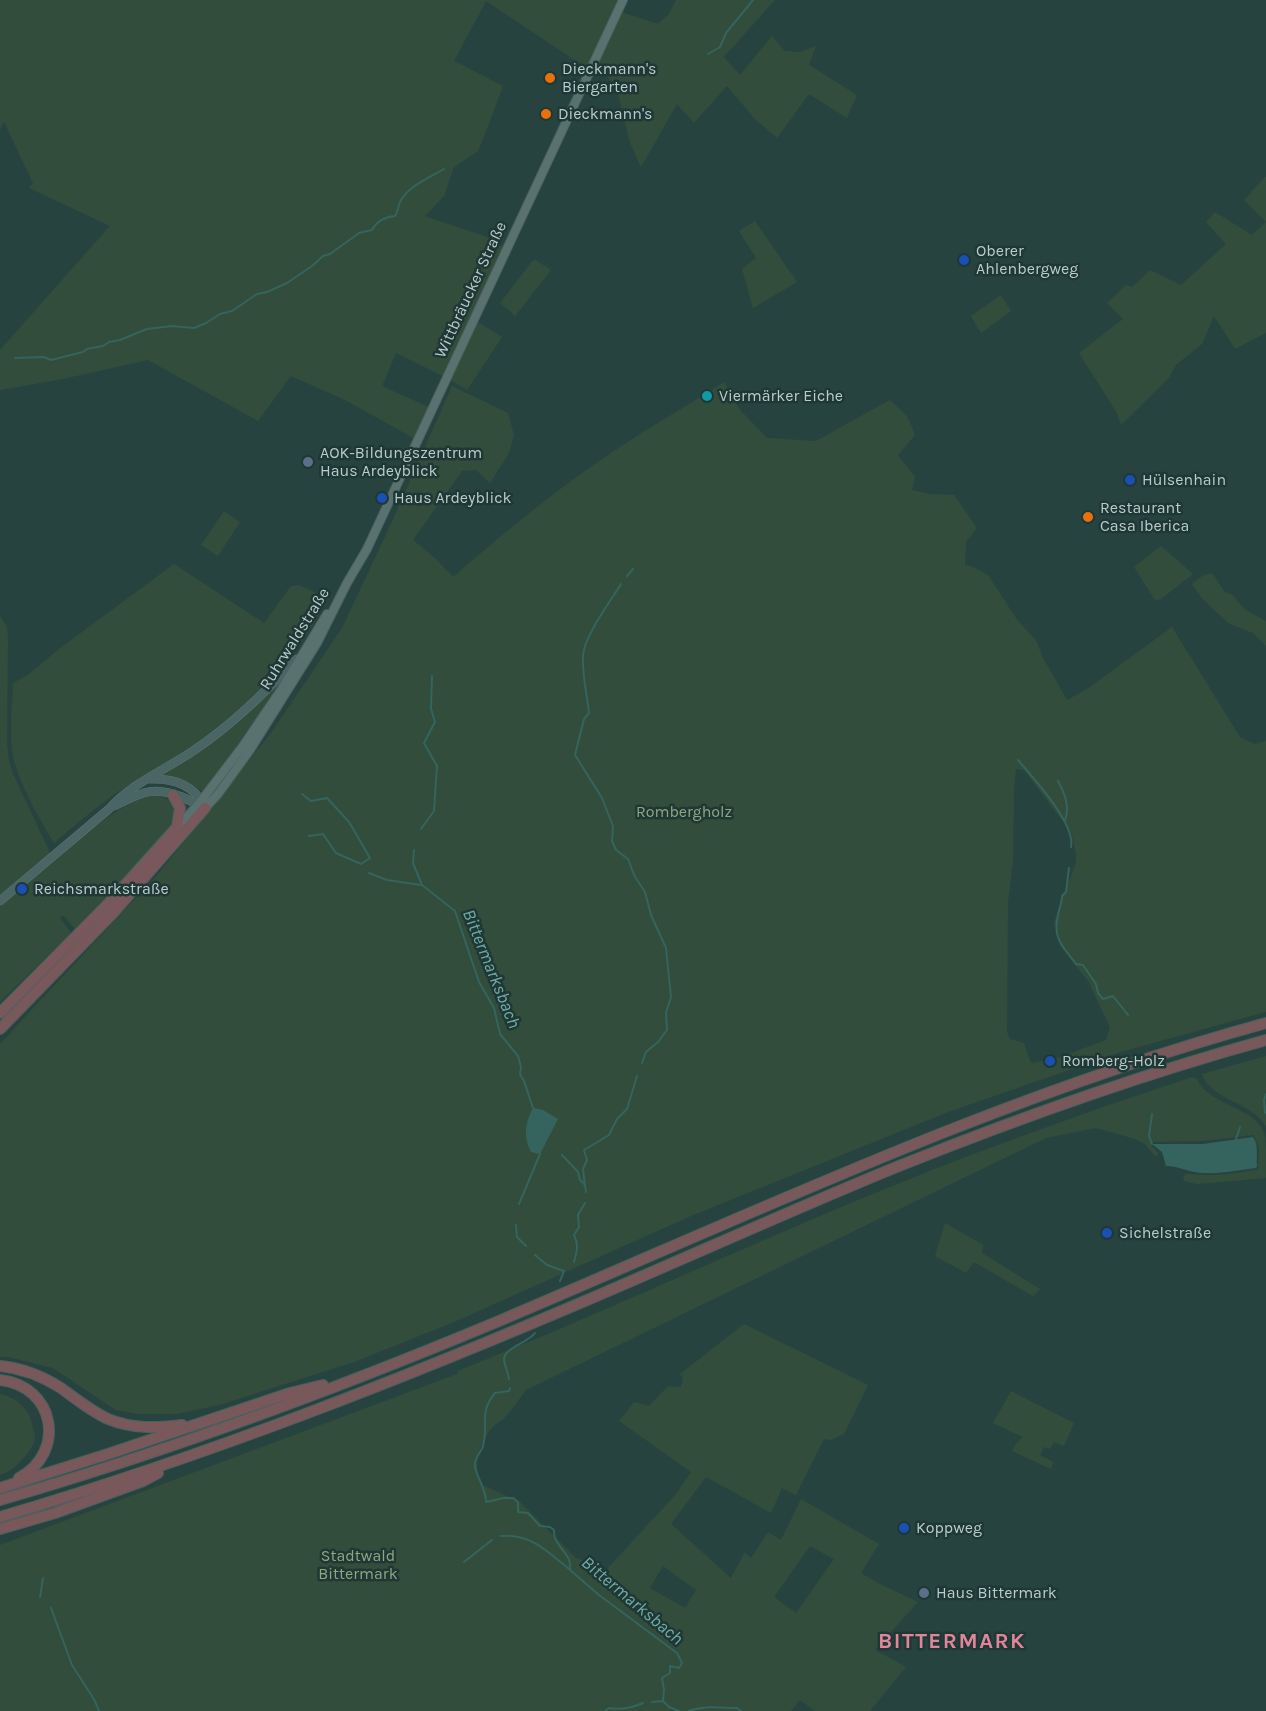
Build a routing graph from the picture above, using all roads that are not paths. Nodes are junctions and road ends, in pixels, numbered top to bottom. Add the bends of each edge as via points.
1 (623, 0) edge
2 (343, 591) junction
3 (305, 651) junction
4 (146, 779) junction
5 (173, 795) junction
6 (201, 805) junction
7 (109, 809) junction
8 (177, 827) junction
9 (0, 901) edge
10 (0, 1013) edge
11 (1266, 1023) edge
12 (0, 1029) edge
13 (1266, 1040) edge
14 (0, 1365) edge
15 (0, 1380) edge
16 (267, 1407) junction
17 (215, 1419) junction
18 (184, 1459) junction
19 (0, 1488) edge
20 (0, 1500) edge
21 (55, 1513) junction
22 (0, 1516) edge
23 (0, 1529) edge
24 (0, 1537) edge

1 - 2 main road, Wittbräucker Straße via 367,549
2 - 3 main road, Ruhrwaldstraße
2 - 6 main road, Ruhrwaldstraße via 286,695 225,785
3 - 4 main road via 229,725
3 - 6 main road, Ruhrwaldstraße
4 - 6 main road via 179,782 189,787
4 - 7 main road
5 - 6 main road
5 - 7 main road via 148,791
5 - 8 highway via 180,808
6 - 8 main road, Ruhrwaldstraße
6 - 12 highway, Ruhrwaldstraße via 173,846 114,912
7 - 9 main road
8 - 10 highway, Ruhrwaldstraße via 108,904
11 - 16 highway via 1074,1083 955,1128 367,1374
13 - 18 highway via 1102,1090 946,1148 452,1356
14 - 17 highway via 42,1377 100,1415 123,1424 168,1427
15 - 19 highway via 26,1388 36,1397 48,1418 49,1433 46,1450 36,1467
16 - 17 highway
16 - 20 highway via 107,1467
17 - 19 highway
18 - 21 highway via 143,1481
18 - 22 highway
21 - 23 highway
21 - 24 highway

